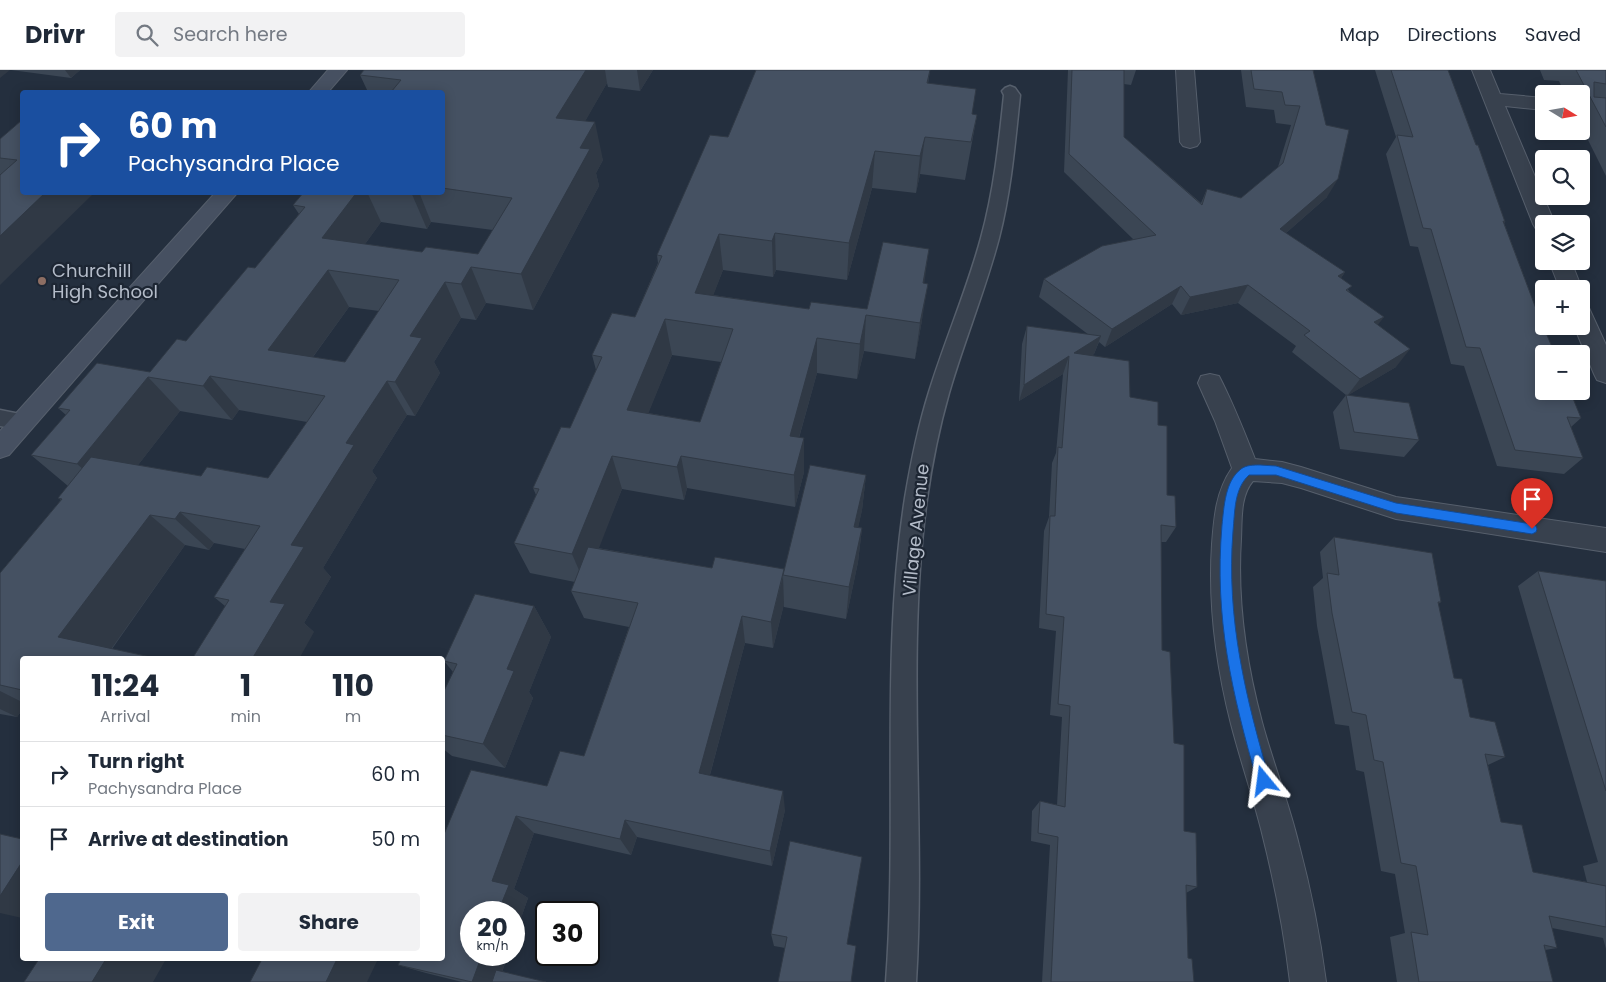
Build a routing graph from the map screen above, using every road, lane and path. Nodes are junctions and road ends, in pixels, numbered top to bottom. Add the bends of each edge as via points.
1 (338, 70) edge
2 (1185, 70) edge
3 (1481, 70) edge
4 (320, 90) edge
5 (1010, 91) dead end
6 (1493, 99) junction
7 (1535, 103) edge
8 (1190, 142) dead end
9 (225, 195) edge
10 (1540, 215) edge
11 (1590, 335) edge
12 (1606, 374) edge
13 (1210, 383) dead end
14 (12, 420) edge
15 (0, 448) edge
16 (1246, 470) junction
17 (1606, 540) edge
18 (901, 982) edge
19 (1308, 982) edge

1 - 4 street
2 - 8 street
3 - 6 street
5 - 18 lane, Village Avenue via 1002,189 925,444 914,524 906,617 905,898
6 - 7 street
6 - 10 street
9 - 14 street
11 - 12 street
13 - 16 street
14 - 15 street
16 - 17 street via 1276,471 1396,508
16 - 19 street via 1236,483 1229,506 1225,563 1227,622 1242,706 1284,853

